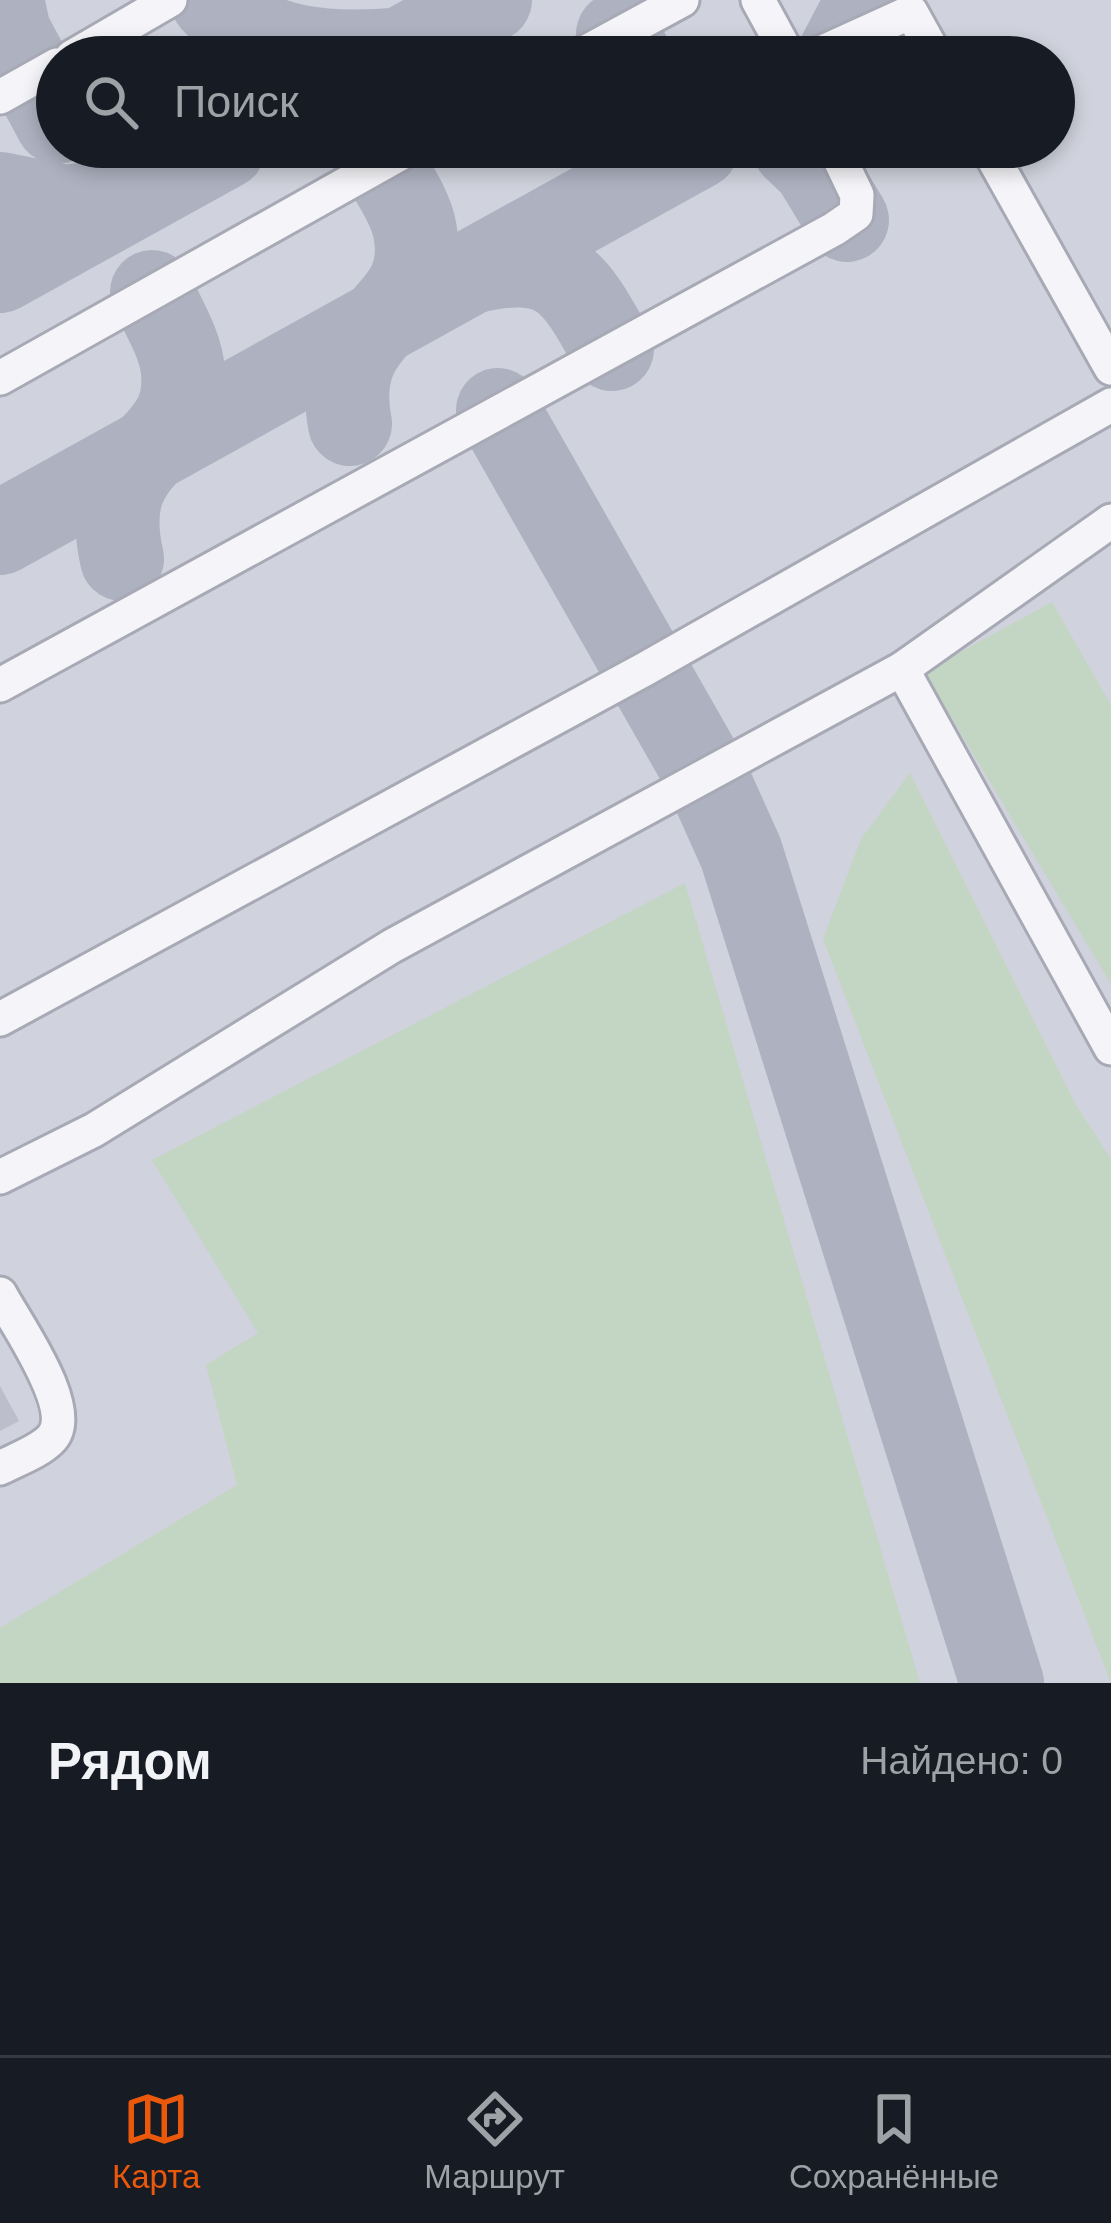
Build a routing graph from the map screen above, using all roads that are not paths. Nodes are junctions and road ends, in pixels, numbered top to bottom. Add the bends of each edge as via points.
1 (170, 0) edge
2 (682, 0) edge
3 (758, 0) edge
4 (921, 6) edge
5 (108, 36) edge
6 (616, 36) edge
7 (777, 36) edge
8 (857, 36) edge
9 (930, 36) edge
10 (36, 77) edge
11 (0, 97) edge
12 (375, 168) edge
13 (844, 168) edge
14 (999, 168) edge
15 (1111, 368) edge
16 (0, 378) edge
17 (1111, 405) edge
18 (1111, 521) edge
19 (902, 669) junction
20 (0, 685) edge
21 (0, 1019) edge
22 (1111, 1048) edge
23 (0, 1178) edge
24 (0, 1294) edge
25 (0, 1468) edge

1 - 5 lane
2 - 6 lane
3 - 7 lane
4 - 8 lane
4 - 9 lane
10 - 11 lane
12 - 16 lane
13 - 20 lane via 856,214 834,230
14 - 15 lane
17 - 21 lane
18 - 19 lane
19 - 22 lane
19 - 23 lane via 392,946 94,1130
24 - 25 lane via 56,1395 61,1419 52,1439

